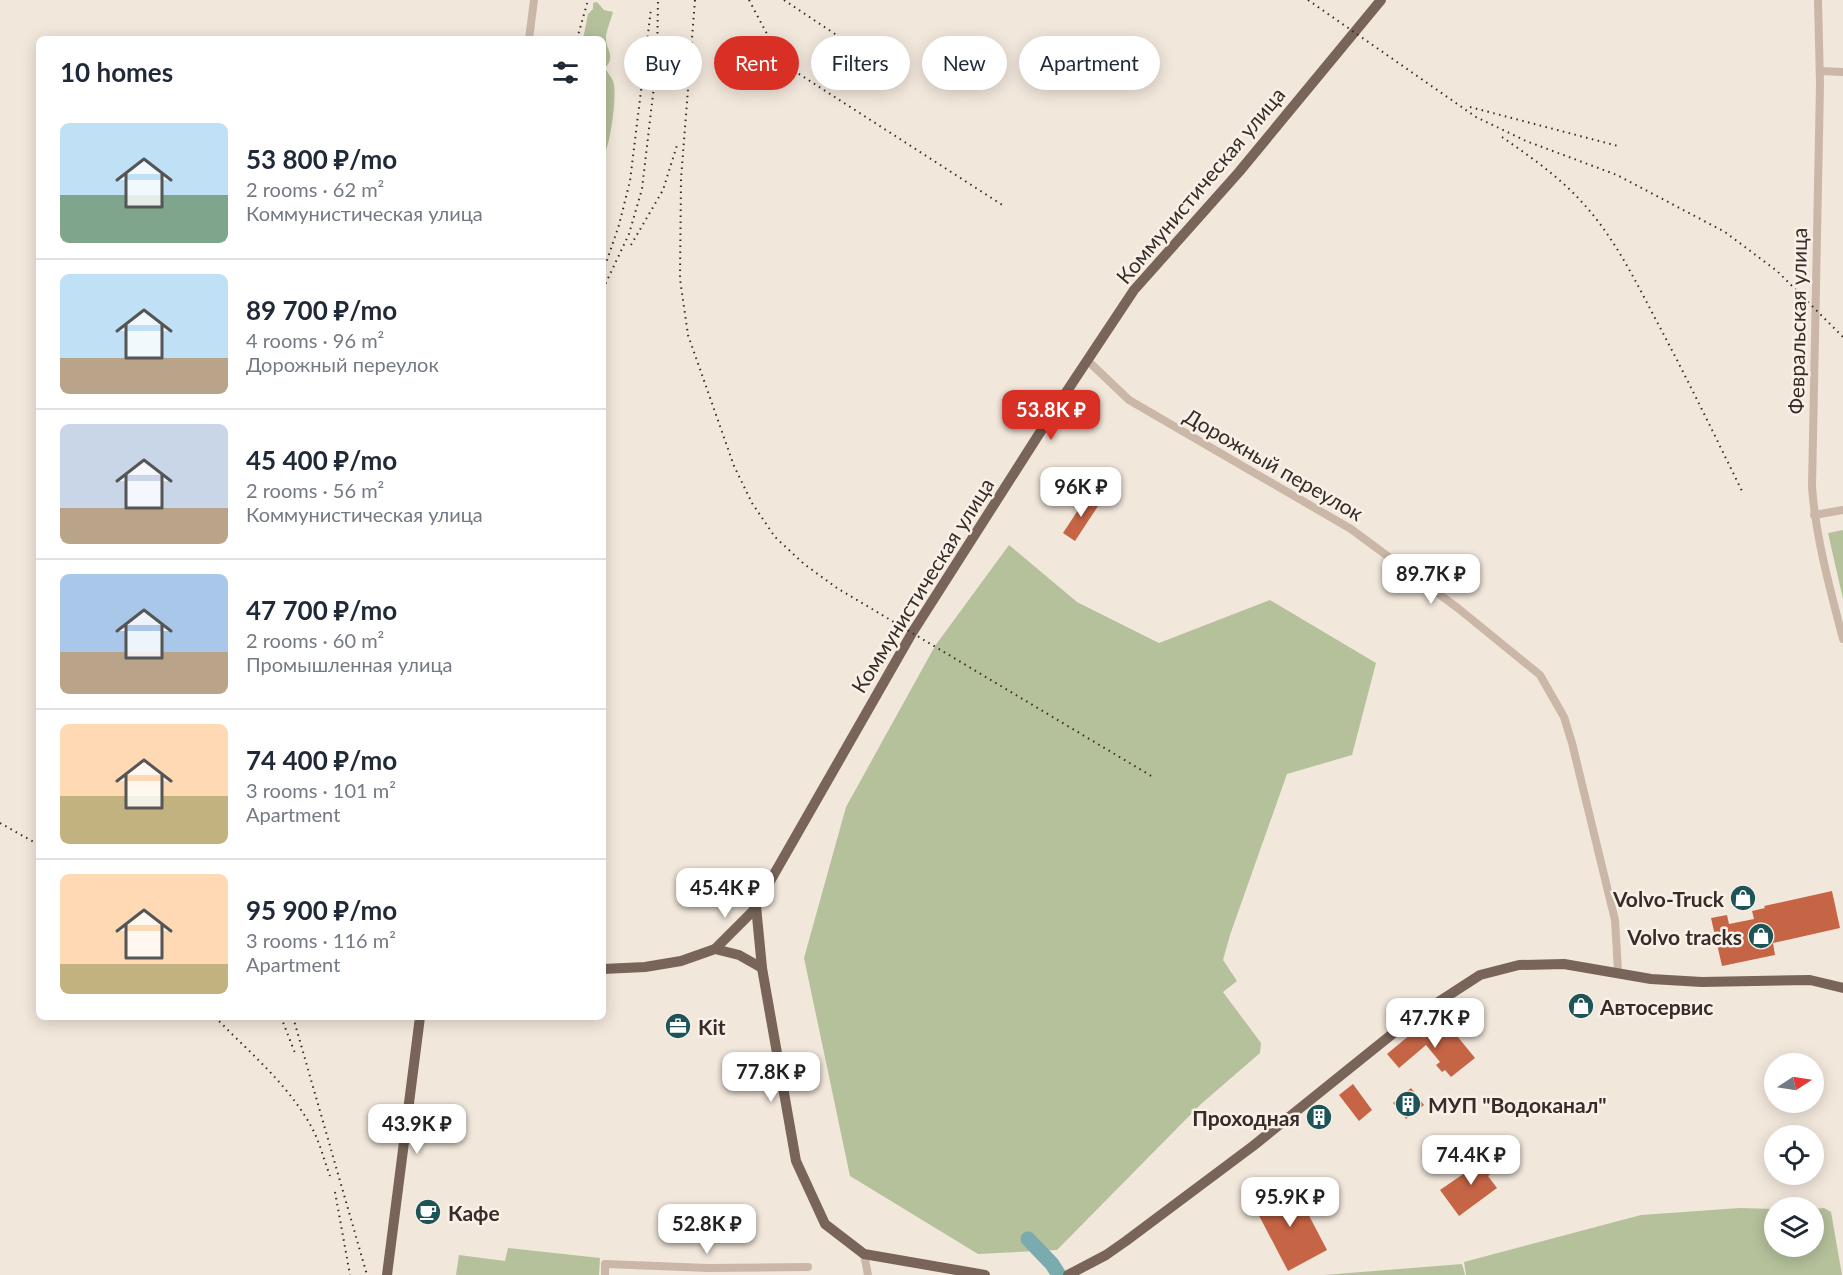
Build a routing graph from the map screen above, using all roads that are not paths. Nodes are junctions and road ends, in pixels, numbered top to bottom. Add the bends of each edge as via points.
1 (534, 0) edge
2 (1381, 0) edge
3 (1818, 0) edge
4 (529, 36) edge
5 (1820, 71) junction
6 (1843, 72) edge
7 (1087, 360) junction
8 (1843, 510) edge
9 (1814, 515) junction
10 (1843, 639) edge
11 (756, 906) junction
12 (735, 930) junction
13 (759, 940) junction
14 (715, 949) junction
15 (739, 955) junction
16 (762, 968) junction
17 (606, 969) edge
18 (1618, 971) junction
19 (1843, 988) edge
20 (420, 1020) edge
21 (425, 1020) edge
22 (419, 1032) junction
23 (864, 1254) junction
24 (808, 1267) dead end
25 (707, 1271) edge
26 (968, 1273) edge
27 (387, 1275) edge
28 (605, 1275) edge
29 (868, 1275) edge
30 (985, 1275) edge
31 (1069, 1275) edge

1 - 4 street
2 - 7 main road, Коммунистическая улица via 1239,172 1146,275
3 - 5 street, Февральская улица
5 - 6 street
5 - 9 street, Февральская улица
7 - 11 main road, Коммунистическая улица via 912,633
7 - 18 street, Дорожный переулок via 1129,400 1351,529 1540,675 1564,717 1572,743 1615,920
8 - 9 street
9 - 10 street, Февральская улица
11 - 12 main road, Коммунистическая улица
11 - 13 main road
12 - 13 main road via 748,927 757,932
12 - 14 main road, Коммунистическая улица
12 - 15 main road via 730,943
13 - 15 main road via 752,954
13 - 16 main road
14 - 15 main road
14 - 17 main road via 645,967
15 - 16 main road
16 - 23 main road via 796,1161 825,1224
18 - 19 main road via 1651,979 1702,982 1787,978
18 - 31 main road via 1563,964 1519,965 1480,975 1406,1023 1253,1146 1126,1241
20 - 22 main road
21 - 22 main road
22 - 27 main road
23 - 26 main road
23 - 29 street
24 - 25 street
25 - 28 street via 605,1264
26 - 30 main road

